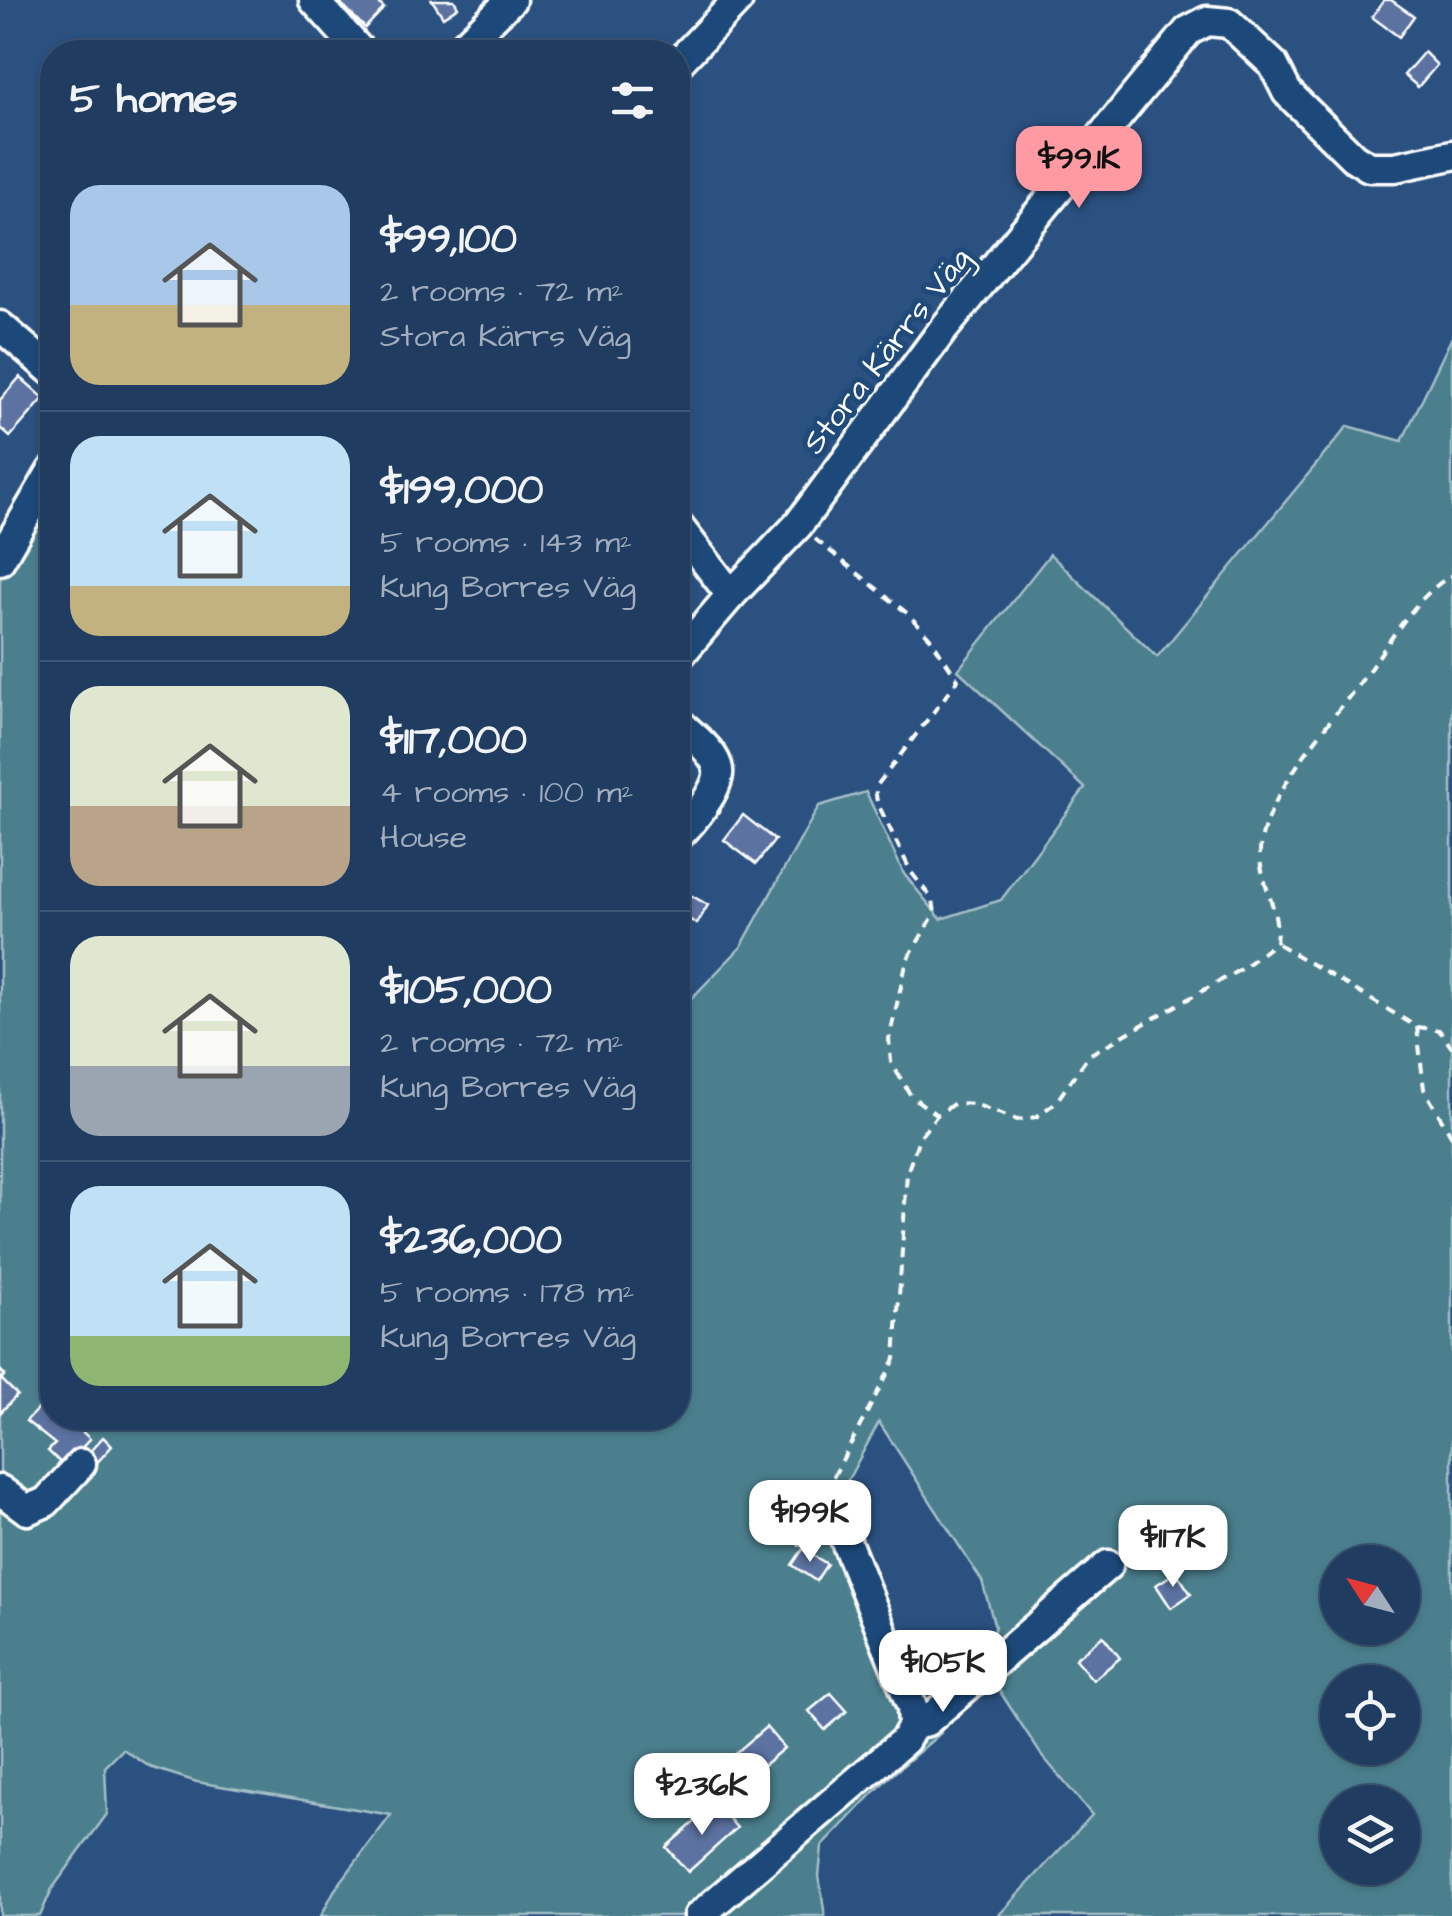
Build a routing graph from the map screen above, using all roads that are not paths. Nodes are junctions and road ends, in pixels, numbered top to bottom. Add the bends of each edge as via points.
1 (314, 0) edge
2 (512, 0) edge
3 (738, 0) edge
4 (350, 40) edge
5 (470, 40) edge
6 (690, 51) edge
7 (1452, 155) edge
8 (0, 326) edge
9 (40, 361) edge
10 (40, 492) edge
11 (690, 542) edge
12 (0, 560) edge
13 (731, 595) junction
14 (690, 643) edge
15 (690, 734) edge
16 (690, 822) edge
17 (81, 1464) dead end
18 (0, 1490) edge
19 (816, 1522) road end
20 (1108, 1565) dead end
21 (913, 1726) junction
22 (699, 1916) edge

1 - 4 street
2 - 5 street
3 - 6 street
7 - 13 street, Stora Kärrs Väg via 1370,167 1287,92 1274,64 1229,22 1207,21 1188,32 942,331 798,525
8 - 9 street
10 - 12 street
11 - 13 street
13 - 14 street, Stora Kärrs Väg
15 - 16 street via 718,770
17 - 18 street via 38,1507 27,1510
19 - 21 street via 835,1514 912,1706
20 - 21 street
21 - 22 street via 905,1740

